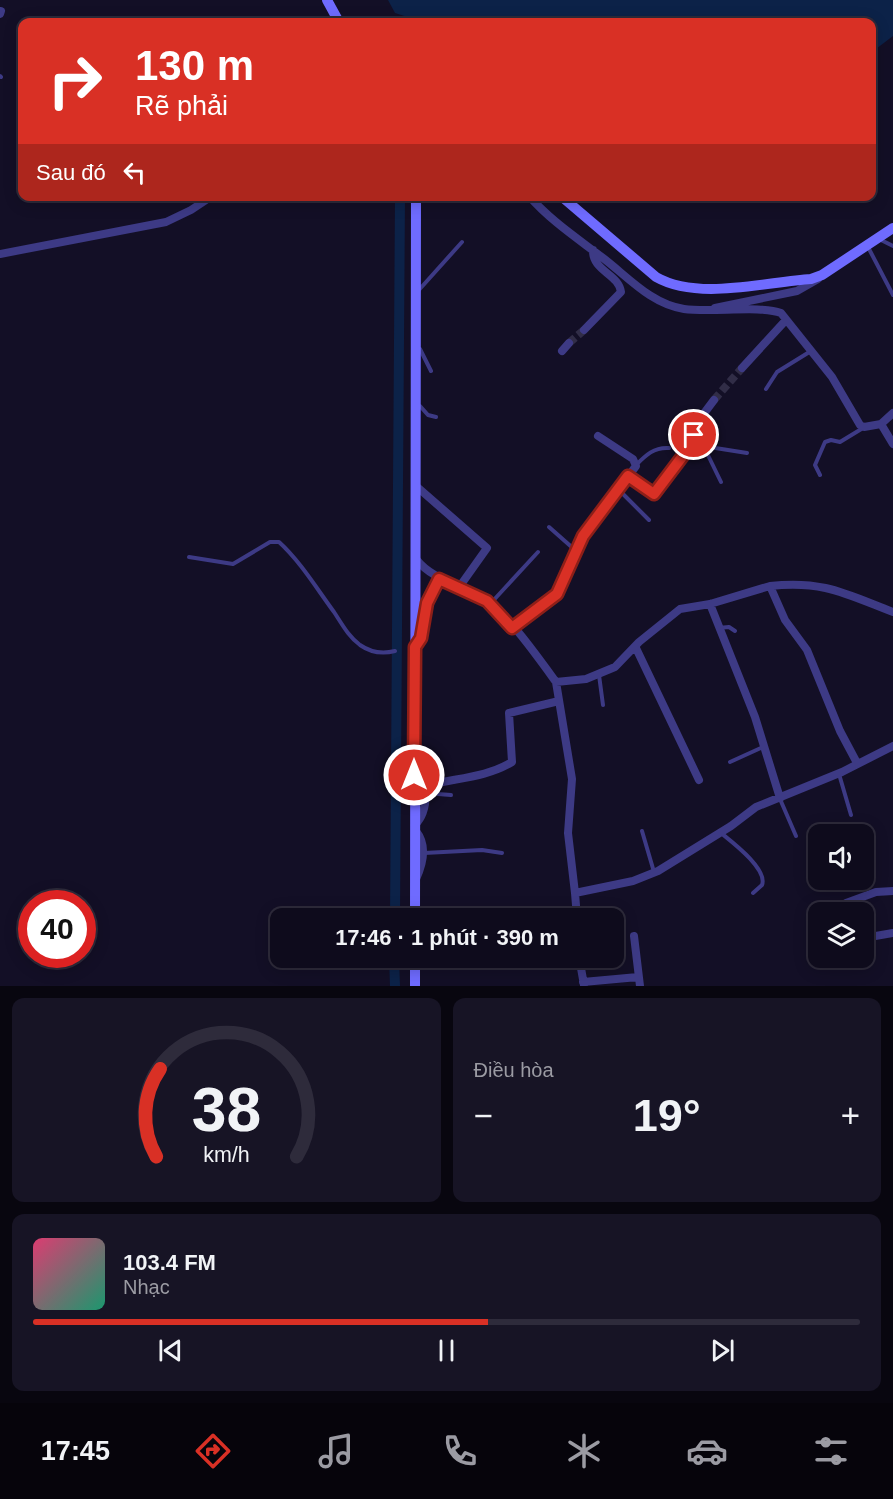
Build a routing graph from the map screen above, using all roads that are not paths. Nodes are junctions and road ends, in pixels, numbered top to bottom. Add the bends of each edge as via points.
1 (327, 0) edge
2 (337, 18) edge
3 (204, 201) edge
4 (416, 201) edge
5 (534, 201) edge
6 (567, 201) edge
7 (893, 228) edge
8 (878, 239) junction
9 (462, 242) dead end
10 (867, 246) junction
11 (893, 246) edge
12 (593, 250) junction
13 (0, 254) edge
14 (822, 276) junction
15 (416, 294) junction
16 (893, 295) edge
17 (702, 310) junction
18 (786, 320) junction
19 (584, 330) tunnel mouth
20 (416, 343) junction
21 (569, 343) tunnel mouth
22 (811, 350) junction
23 (562, 351) dead end
24 (742, 368) tunnel mouth
25 (431, 371) dead end
26 (766, 389) dead end
27 (416, 397) junction
28 (714, 400) tunnel mouth
29 (893, 413) edge
30 (436, 417) dead end
31 (881, 424) junction
32 (864, 427) junction
33 (598, 436) dead end
34 (690, 444) junction
35 (893, 444) edge
36 (704, 446) junction
37 (669, 448) dead end
38 (747, 453) dead end
39 (636, 466) junction
40 (820, 475) dead end
41 (628, 476) junction
42 (721, 482) dead end
43 (416, 486) junction
44 (618, 490) junction
45 (649, 520) dead end
46 (549, 527) dead end
47 (576, 551) junction
48 (538, 552) dead end
49 (189, 557) dead end
50 (415, 558) junction
51 (439, 579) junction
52 (460, 586) junction
53 (770, 586) junction
54 (491, 603) junction
55 (710, 604) junction
56 (893, 612) edge
57 (512, 628) junction
58 (718, 628) junction
59 (735, 631) dead end
60 (635, 646) junction
61 (412, 648) junction
62 (395, 651) dead end
63 (599, 675) junction
64 (556, 682) junction
65 (559, 701) junction
66 (603, 705) dead end
67 (893, 746) edge
68 (763, 747) junction
69 (415, 753) junction
70 (730, 762) dead end
71 (857, 763) junction
72 (838, 774) junction
73 (699, 780) dead end
74 (434, 783) junction
75 (425, 786) junction
76 (451, 795) dead end
77 (780, 798) junction
78 (851, 815) dead end
79 (414, 827) junction
80 (642, 831) dead end
81 (721, 832) junction
82 (796, 836) dead end
83 (424, 853) junction
84 (502, 853) dead end
85 (654, 873) junction
86 (415, 883) junction
87 (893, 891) edge
88 (575, 893) junction
89 (753, 893) dead end
90 (849, 902) edge
91 (415, 908) edge
92 (576, 908) edge
93 (893, 933) edge
94 (634, 936) dead end
95 (874, 936) edge
96 (415, 968) edge
97 (581, 968) edge
98 (638, 977) junction
99 (583, 984) edge
100 (416, 986) edge
101 (640, 986) edge

1 - 2 street
3 - 13 street via 166,222
4 - 15 street
5 - 12 street via 549,218
6 - 14 street via 670,285 706,289
7 - 8 street
8 - 10 street
8 - 11 lane
9 - 15 lane
10 - 14 street
10 - 16 lane
12 - 17 street via 655,299
12 - 19 street via 596,263 620,284 621,292
14 - 17 street via 797,291
15 - 20 street
17 - 18 street via 777,311
18 - 22 street
18 - 24 street
20 - 25 lane
20 - 27 street
21 - 23 street
22 - 26 lane via 780,370
22 - 32 street
27 - 30 lane via 422,410
27 - 43 street
28 - 34 street via 699,420
29 - 31 street
31 - 32 street
31 - 35 street
32 - 40 lane via 840,442 825,442 815,465
33 - 39 street via 633,459
34 - 36 lane
34 - 41 street via 654,494
36 - 38 lane
36 - 42 lane
37 - 39 lane via 649,452
39 - 41 street
41 - 44 street
43 - 50 street
43 - 52 street via 487,549
44 - 45 lane
44 - 47 street
46 - 47 lane
47 - 57 street via 557,594
48 - 54 lane
49 - 62 lane via 233,564 270,542 279,542 350,637 376,651
50 - 51 street
50 - 61 street
51 - 52 street
51 - 61 street via 427,603 421,638
52 - 54 street
53 - 55 street
53 - 56 street via 806,585 840,590
53 - 71 street via 785,620 807,650
54 - 57 street
55 - 58 street
55 - 60 street via 680,609
57 - 64 street
58 - 59 lane via 724,626
58 - 68 street via 755,717
60 - 63 street via 615,667
60 - 73 street
61 - 69 street
63 - 64 street
63 - 66 lane
64 - 65 street
65 - 74 street via 509,713 512,762 465,779
65 - 88 street via 572,779 568,833
67 - 71 street
68 - 70 lane
68 - 77 street
69 - 75 street via 424,769
69 - 79 street
71 - 72 street
72 - 77 street
72 - 78 lane
74 - 75 street
74 - 76 lane via 438,794
75 - 79 street via 421,817
77 - 81 street via 756,807
77 - 82 lane
79 - 83 street
79 - 86 street
80 - 85 lane
81 - 85 street
81 - 89 lane via 762,877 762,885
83 - 84 lane
83 - 86 street
85 - 88 street
86 - 91 street
87 - 90 street via 876,892
88 - 92 street
93 - 95 street
94 - 98 street
96 - 100 street
97 - 99 street
98 - 99 street
98 - 101 street

